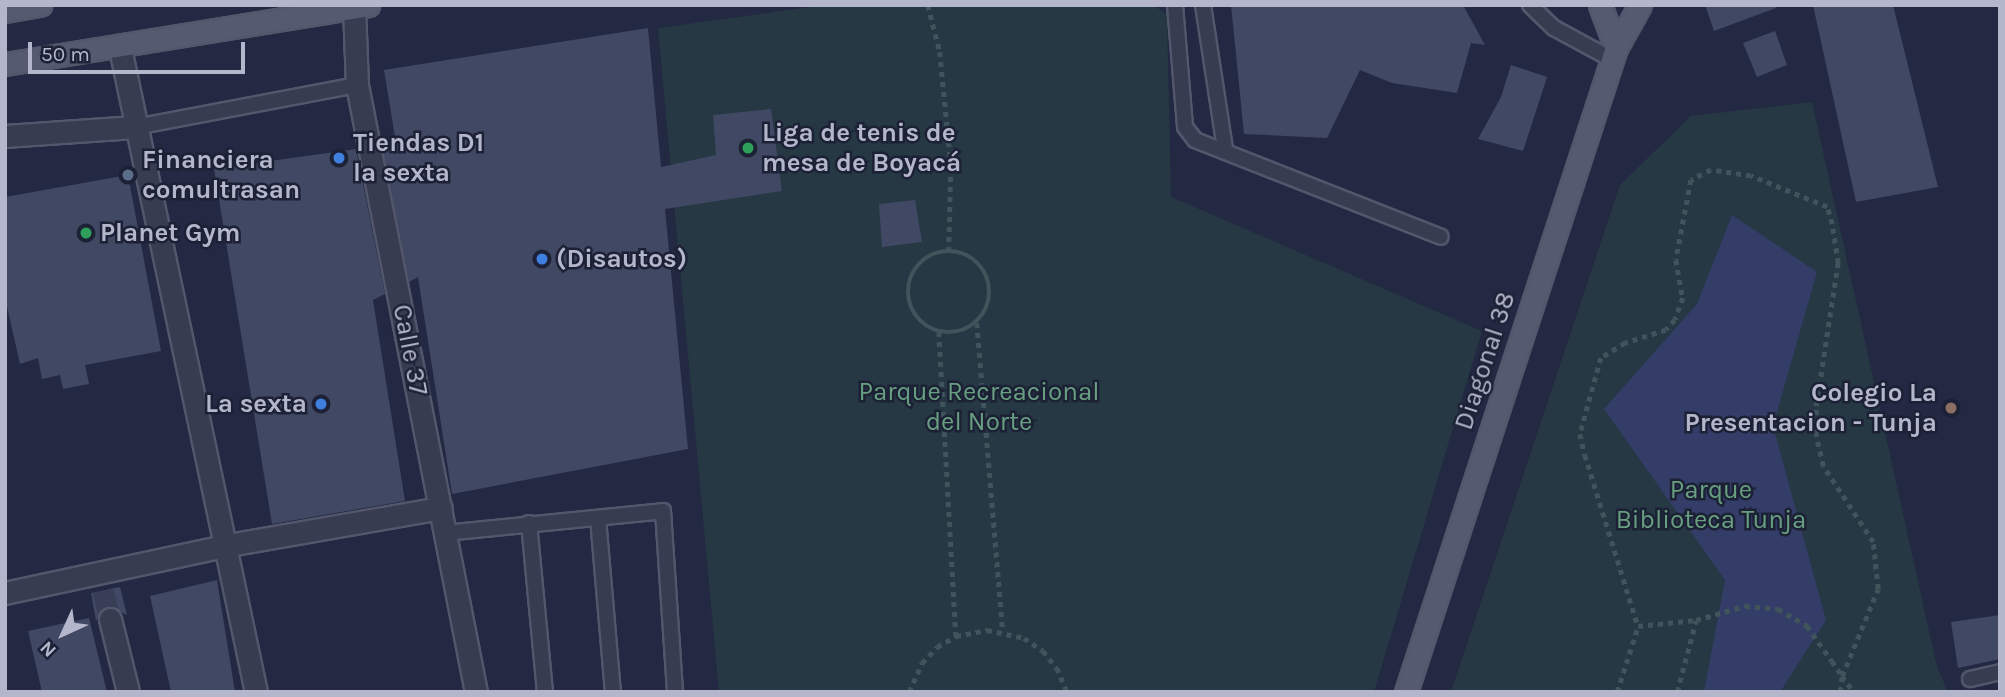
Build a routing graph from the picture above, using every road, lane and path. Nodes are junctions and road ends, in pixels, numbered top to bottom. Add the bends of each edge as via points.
1 (40, 5) edge
2 (928, 5) edge
3 (1175, 5) edge
4 (1203, 5) edge
5 (1530, 5) edge
6 (1600, 5) edge
7 (1616, 5) edge
8 (1640, 5) edge
9 (361, 6) edge
10 (5, 11) edge
11 (120, 48) junction
12 (1614, 54) junction
13 (5, 64) edge
14 (357, 85) junction
15 (135, 127) junction
16 (5, 136) edge
17 (1225, 148) junction
18 (1441, 237) dead end
19 (950, 250) junction
20 (977, 323) junction
21 (939, 332) junction
22 (441, 508) junction
23 (598, 518) junction
24 (529, 523) junction
25 (443, 533) junction
26 (228, 545) junction
27 (5, 593) edge
28 (110, 619) tunnel mouth
29 (1696, 620) junction
30 (1638, 626) junction
31 (1003, 632) junction
32 (956, 636) junction
33 (2000, 672) edge
34 (1842, 676) junction
35 (1969, 679) dead end
36 (128, 692) edge
37 (256, 692) edge
38 (475, 692) edge
39 (545, 692) edge
40 (613, 692) edge
41 (675, 692) edge
42 (909, 692) edge
43 (1067, 692) edge
44 (1406, 692) edge
45 (1617, 692) edge
46 (1677, 692) edge
47 (1840, 692) edge
48 (1854, 692) edge

1 - 10 main road
2 - 19 path via 940,52 951,167
3 - 17 lane via 1185,127 1195,139
4 - 17 lane
5 - 12 lane via 1554,28
6 - 12 main road
7 - 12 main road, Diagonal 38
8 - 12 main road, Diagonal 38
9 - 11 main road
9 - 14 street, Calle 37
11 - 13 main road
11 - 15 street
12 - 44 main road, Diagonal 38
14 - 15 lane
14 - 22 street, Calle 37
15 - 16 street
15 - 26 street
17 - 18 lane
19 - 20 path via 970,255 985,268 991,288 989,307
19 - 21 path via 922,261 908,286 910,306 921,323
20 - 21 path via 959,333
20 - 31 path
21 - 32 path
22 - 25 street, Calle 37
22 - 26 street
23 - 24 lane
23 - 40 lane
23 - 41 lane via 663,511
24 - 25 lane
24 - 39 lane
25 - 38 street, Calle 37
26 - 27 street via 101,582
26 - 37 street
28 - 36 street
29 - 30 path
29 - 34 path via 1745,606 1778,609 1807,626
29 - 46 path
30 - 34 path via 1580,434 1601,358 1625,343 1666,330 1675,320 1683,298 1676,260 1691,180 1711,170 1751,176 1827,207 1832,224 1838,263 1816,406 1816,435 1822,466 1873,542 1878,589
30 - 45 path
31 - 32 path
31 - 43 path via 1043,651
32 - 42 path via 922,663
33 - 35 lane
34 - 47 path
34 - 48 path

